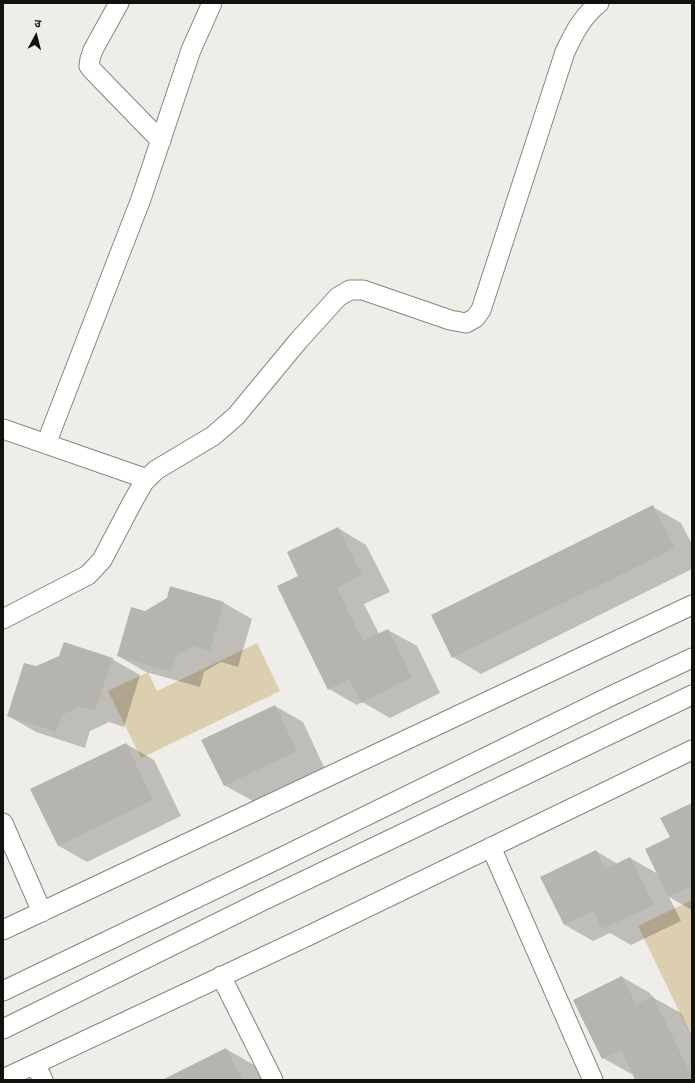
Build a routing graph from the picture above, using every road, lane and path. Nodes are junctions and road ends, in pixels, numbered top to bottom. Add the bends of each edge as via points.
1 (120, 3) edge
2 (212, 3) edge
3 (599, 3) edge
4 (161, 141) junction
5 (3, 429) edge
6 (46, 444) junction
7 (147, 479) junction
8 (692, 605) edge
9 (3, 619) edge
10 (692, 658) edge
11 (692, 696) edge
12 (692, 750) edge
13 (3, 823) edge
14 (491, 847) junction
15 (42, 912) junction
16 (3, 930) edge
17 (221, 976) junction
18 (3, 991) edge
19 (3, 1029) edge
20 (39, 1072) edge
21 (3, 1079) edge
22 (273, 1080) edge
23 (593, 1080) edge

1 - 4 street via 92,50 89,66
2 - 4 street via 191,50
3 - 7 street via 577,28 565,52 481,310 475,318 466,323 450,320 363,290 350,290 338,297 236,416 213,436 156,470
4 - 6 street
5 - 6 street
6 - 7 street
7 - 9 street via 102,560 88,575
8 - 15 street
10 - 18 street
11 - 19 street via 262,901
12 - 14 street
13 - 15 street
14 - 17 street
14 - 23 street
15 - 16 street
17 - 20 street
17 - 22 street
20 - 21 street

